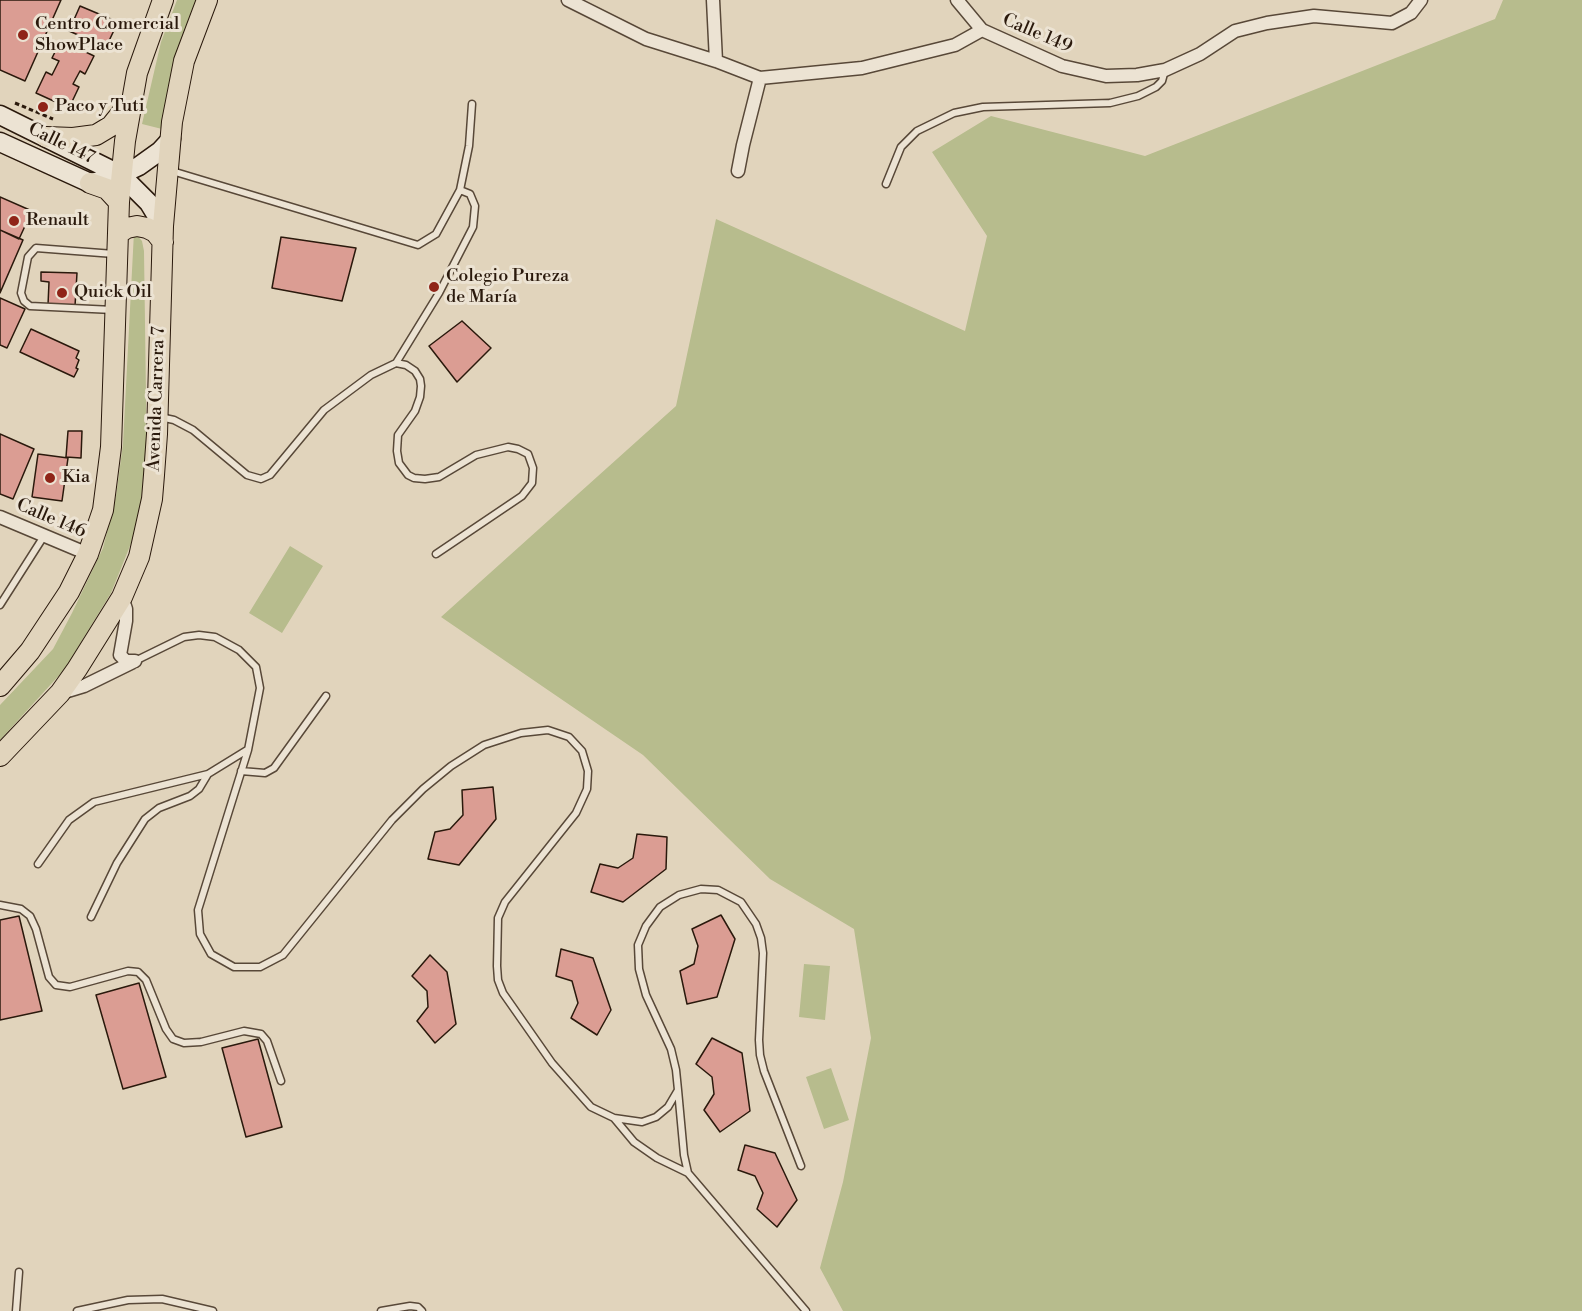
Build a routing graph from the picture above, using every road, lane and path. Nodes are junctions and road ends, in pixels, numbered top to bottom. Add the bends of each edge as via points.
1 (163, 0) edge
2 (207, 0) edge
3 (568, 0) edge
4 (713, 0) edge
5 (957, 0) edge
6 (1421, 0) edge
7 (982, 30) junction
8 (716, 61) junction
9 (1165, 70) junction
10 (760, 78) junction
11 (130, 103) junction
12 (472, 104) dead end
13 (5, 107) edge
14 (59, 121) dead end
15 (46, 137) junction
16 (171, 140) junction
17 (0, 142) edge
18 (168, 170) junction
19 (738, 171) dead end
20 (121, 175) junction
21 (90, 183) junction
22 (886, 184) dead end
23 (460, 190) junction
24 (119, 202) junction
25 (119, 233) junction
26 (163, 234) junction
27 (118, 255) junction
28 (117, 310) junction
29 (396, 363) junction
30 (158, 416) junction
31 (0, 517) edge
32 (44, 536) junction
33 (88, 554) junction
34 (436, 554) dead end
35 (122, 597) junction
36 (0, 604) edge
37 (135, 661) junction
38 (0, 686) edge
39 (60, 693) junction
40 (326, 696) dead end
41 (248, 750) junction
42 (0, 756) edge
43 (242, 771) junction
44 (208, 774) junction
45 (38, 864) dead end
46 (0, 905) edge
47 (91, 917) dead end
48 (281, 1081) dead end
49 (678, 1090) junction
50 (614, 1118) junction
51 (801, 1166) dead end
52 (688, 1173) junction
53 (19, 1272) dead end
54 (16, 1311) edge
55 (77, 1311) edge
56 (213, 1311) edge
57 (381, 1311) edge
58 (422, 1311) edge
59 (806, 1311) edge

1 - 11 main road via 144,49
2 - 16 main road, Avenida Carrera 7 via 184,61
3 - 8 street, Calle 149 via 646,39
4 - 8 street
5 - 7 street
6 - 9 street, Calle 149 via 1411,13 1392,23 1314,16 1235,31 1200,54
7 - 9 street, Calle 149 via 1062,66 1106,76
7 - 10 street, Calle 149 via 955,45 862,68
8 - 10 street, Calle 149
9 - 22 lane via 1156,87 1110,103 983,107 954,113 917,131 901,147
10 - 19 street
11 - 15 main road via 111,126 98,134
11 - 20 main road
12 - 23 lane
13 - 14 path
13 - 15 main road, Calle 147
15 - 20 main road, Calle 147
16 - 18 main road, Avenida Carrera 7
16 - 20 main road, Calle 147 via 147,161
17 - 21 main road, Calle 147
18 - 23 lane via 418,245 436,234
18 - 26 main road, Avenida Carrera 7
20 - 21 main road, Calle 147
20 - 24 main road
20 - 26 main road, Calle 147 via 149,203
21 - 24 main road via 107,189
23 - 29 lane via 470,194 475,206 473,227 440,292
24 - 25 main road
25 - 26 main road via 137,226
25 - 27 main road
26 - 30 main road, Avenida Carrera 7
27 - 28 main road
27 - 28 lane via 36,248 28,257 21,293 30,306
28 - 33 main road via 108,480 103,510
29 - 30 lane via 371,375 324,410 270,475 261,479 247,475 193,430
29 - 34 lane via 406,365 420,379 415,411 398,435 396,451 408,475 439,477 476,455 508,447 528,454 533,468 532,483 522,496
30 - 35 main road, Avenida Carrera 7 via 147,528
31 - 32 street, Calle 146
32 - 33 street, Calle 146
32 - 36 lane
33 - 38 main road via 49,623
35 - 37 street via 126,621 120,655 126,661
35 - 39 main road, Avenida Carrera 7
37 - 39 street
37 - 41 lane via 184,637 200,635 215,637 239,650 256,667 260,688
39 - 42 main road, Avenida Carrera 7
40 - 43 lane via 274,768 265,773
41 - 43 lane
41 - 44 lane
43 - 50 lane via 198,910 200,934 211,954 234,967 260,967 283,955 392,820 451,765 484,746 521,733 548,730 569,737 582,752 588,771 586,789 576,813 505,902 498,918 498,980 552,1063 591,1107
44 - 45 lane via 94,802 69,820
44 - 47 lane via 190,796 159,808 145,819 117,863
46 - 48 lane via 21,909 30,916 49,977 56,985 70,987 128,971 138,972 146,980 165,1029 173,1039 184,1043 244,1031 261,1034
49 - 50 lane via 656,1117 642,1122
49 - 51 lane via 671,1049 641,978 638,945 660,907 678,895 701,888 718,890 741,902 761,938 760,1055
49 - 52 lane
50 - 52 lane via 634,1142
52 - 59 lane
53 - 54 lane
55 - 56 lane via 128,1300 162,1299
57 - 58 lane via 410,1306

